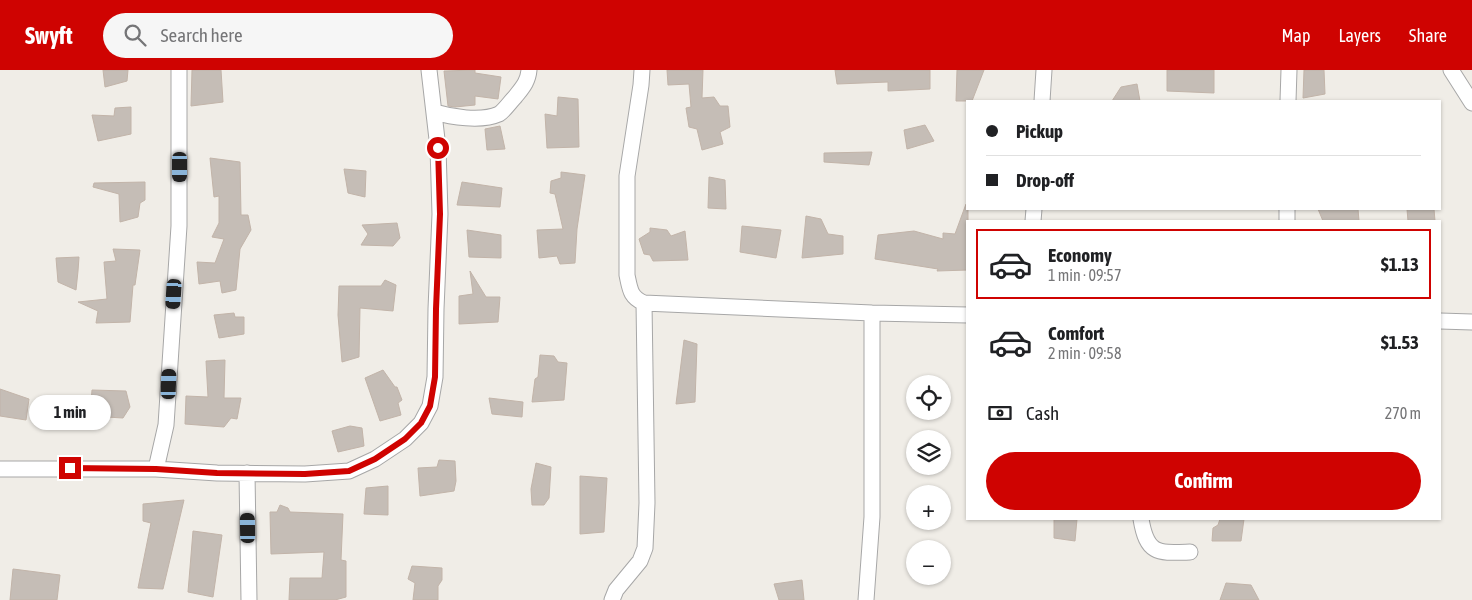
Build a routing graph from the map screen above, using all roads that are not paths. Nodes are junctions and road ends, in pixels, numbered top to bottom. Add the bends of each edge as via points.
1 (179, 70) edge
2 (429, 70) edge
3 (529, 70) edge
4 (642, 70) edge
5 (1044, 70) edge
6 (1289, 70) edge
7 (1451, 70) edge
8 (1042, 100) edge
9 (1288, 100) edge
10 (1472, 103) edge
11 (434, 112) junction
12 (644, 303) junction
13 (872, 313) junction
14 (966, 315) edge
15 (1441, 321) edge
16 (1472, 322) edge
17 (0, 469) edge
18 (156, 469) junction
19 (247, 473) junction
20 (1141, 520) edge
21 (1190, 552) dead end
22 (249, 600) edge
23 (612, 600) edge
24 (866, 600) edge

1 - 18 street via 179,226 166,425
2 - 11 street
3 - 11 street via 525,84 498,114 459,118
4 - 12 street via 627,176 627,276 630,291
5 - 8 street
6 - 9 street
7 - 10 street
11 - 19 street via 440,214 435,377 430,406 421,423 405,439 349,471
12 - 13 street
12 - 23 street via 645,548 640,562 616,590
13 - 14 street
13 - 24 street via 872,517
15 - 16 street
17 - 18 street
18 - 19 street
19 - 22 street
20 - 21 street via 1151,547 1163,553

